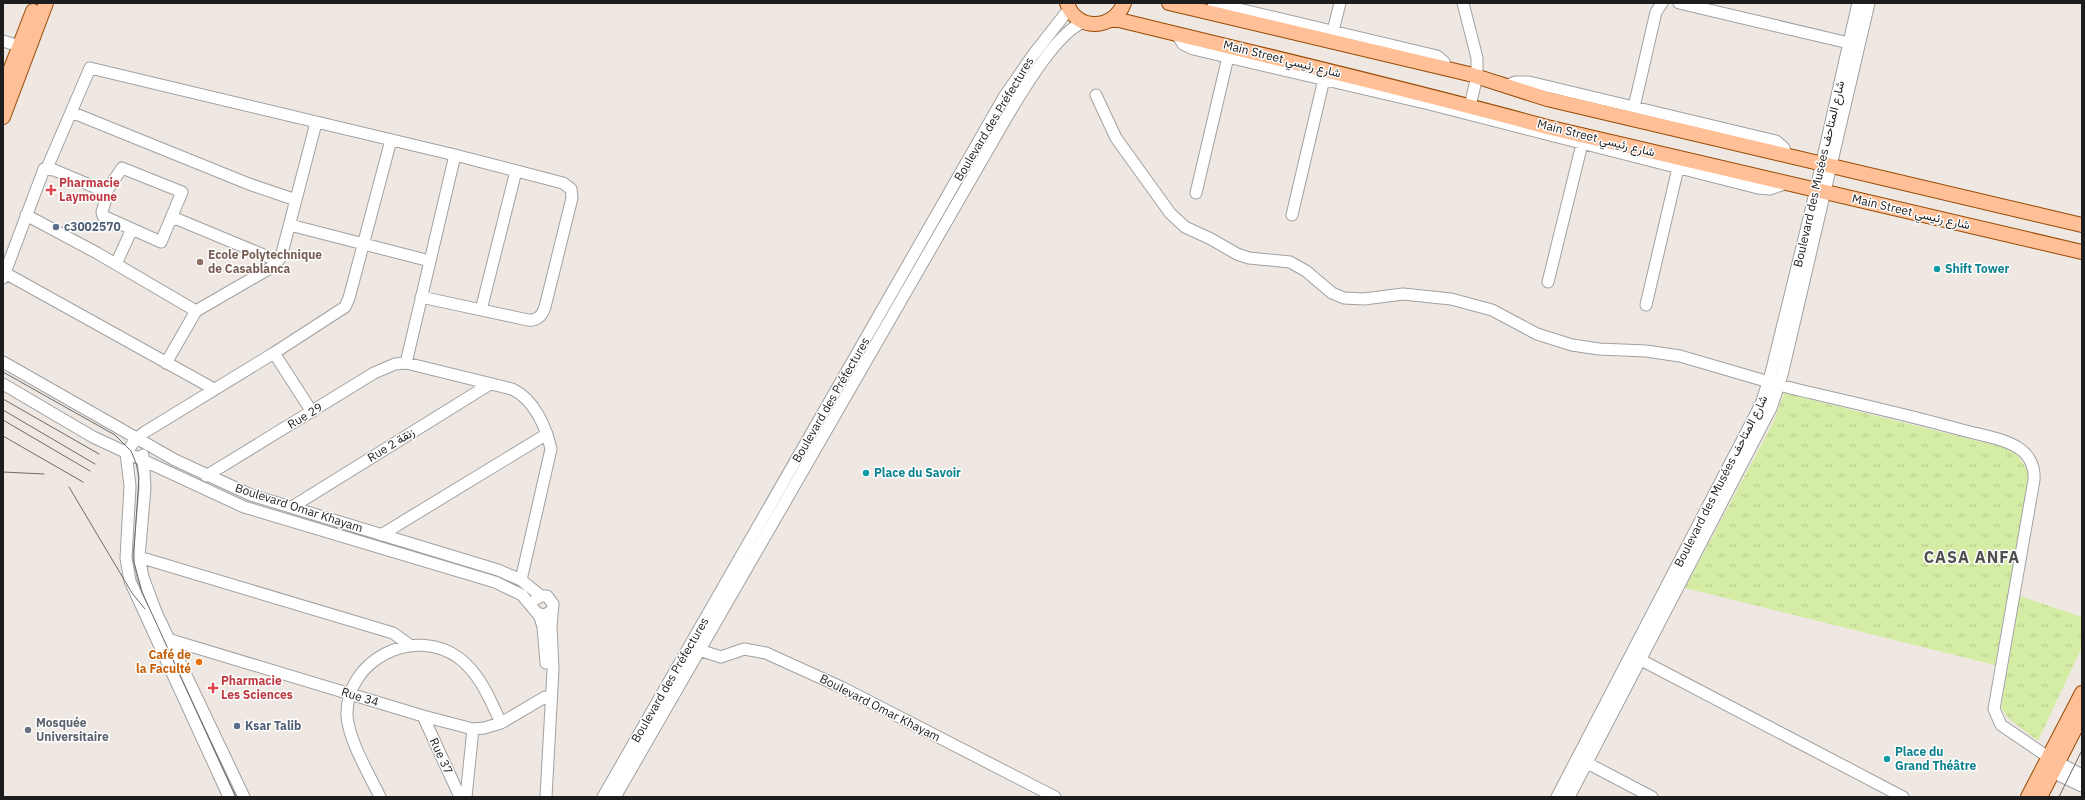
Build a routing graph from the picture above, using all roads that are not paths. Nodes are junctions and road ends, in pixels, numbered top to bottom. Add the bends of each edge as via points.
1 (36, 3) edge
2 (46, 3) edge
3 (1124, 3) edge
4 (1214, 3) edge
5 (1340, 3) edge
6 (1463, 3) edge
7 (1662, 3) edge
8 (1679, 3) edge
9 (1858, 3) edge
10 (1869, 3) edge
11 (1176, 4) edge
12 (1068, 6) edge
13 (1111, 20) junction
14 (1084, 22) junction
15 (1333, 31) junction
16 (1176, 34) junction
17 (3, 41) edge
18 (1849, 43) junction
19 (24, 47) junction
20 (1228, 57) junction
21 (1446, 68) junction
22 (1477, 76) junction
23 (1324, 79) junction
24 (1506, 86) junction
25 (3, 89) edge
26 (1096, 95) dead end
27 (1470, 106) junction
28 (1634, 107) junction
29 (71, 112) junction
30 (3, 116) edge
31 (316, 123) junction
32 (391, 140) junction
33 (1582, 144) junction
34 (455, 155) junction
35 (1786, 155) junction
36 (1827, 165) junction
37 (47, 168) junction
38 (1678, 168) junction
39 (516, 171) junction
40 (1787, 184) junction
41 (1821, 191) junction
42 (106, 192) junction
43 (1196, 193) dead end
44 (296, 200) junction
45 (26, 215) junction
46 (1292, 215) dead end
47 (171, 220) junction
48 (290, 225) junction
49 (2082, 225) edge
50 (132, 229) junction
51 (364, 244) junction
52 (2082, 252) edge
53 (430, 261) junction
54 (278, 262) junction
55 (116, 264) junction
56 (4, 276) edge
57 (1548, 282) dead end
58 (422, 297) junction
59 (1646, 306) dead end
60 (480, 310) junction
61 (196, 311) junction
62 (274, 353) junction
63 (3, 362) edge
64 (166, 363) junction
65 (406, 363) junction
66 (3, 384) edge
67 (490, 384) junction
68 (1774, 384) junction
69 (214, 389) junction
70 (312, 412) junction
71 (547, 434) junction
72 (139, 441) junction
73 (809, 450) junction
74 (126, 453) junction
75 (143, 460) junction
76 (206, 476) junction
77 (292, 507) junction
78 (381, 534) junction
79 (139, 556) junction
80 (521, 580) junction
81 (541, 596) junction
82 (551, 610) junction
83 (537, 611) junction
84 (171, 640) junction
85 (698, 644) junction
86 (411, 646) junction
87 (1641, 660) junction
88 (2082, 694) edge
89 (351, 695) junction
90 (545, 698) junction
91 (2082, 715) edge
92 (422, 716) junction
93 (501, 723) junction
94 (473, 729) junction
95 (1587, 763) junction
96 (2050, 765) junction
97 (2082, 775) edge
98 (2082, 786) edge
99 (229, 797) edge
100 (244, 797) edge
101 (380, 797) edge
102 (460, 797) edge
103 (466, 797) edge
104 (540, 797) edge
105 (546, 797) edge
106 (602, 797) edge
107 (615, 797) edge
108 (1055, 797) edge
109 (1556, 797) edge
110 (1569, 797) edge
111 (1652, 797) edge
112 (1903, 797) edge
113 (2028, 797) edge
114 (2040, 797) edge

1 - 19 main road
2 - 19 main road
3 - 13 main road via 1119,13
4 - 15 street
5 - 15 street
6 - 22 street via 1476,50
7 - 28 street via 1656,12
8 - 18 street
9 - 18 street, Boulevard des Musées شارع المتاحف
10 - 36 street, Boulevard des Musées شارع المتاحف
11 - 21 main road
12 - 14 main road via 1075,17
12 - 73 street, Boulevard des Préfectures via 1014,82
13 - 14 main road, Main Street شارع رئيسي via 1097,24
13 - 16 main road, Main Street شارع رئيسي
14 - 73 street, Boulevard des Préfectures via 1077,24 1066,34 1024,89
15 - 21 street via 1437,56 1443,60
16 - 20 street via 1186,46
16 - 27 main road, Main Street شارع رئيسي
17 - 19 street
18 - 36 street, Boulevard des Musées شارع المتاحف
19 - 25 main road
19 - 30 main road
20 - 23 street
20 - 43 street
21 - 22 main road
22 - 24 main road
22 - 27 street
23 - 33 street
23 - 46 street
24 - 28 street via 1515,82 1529,82
24 - 35 main road via 1547,99
26 - 68 street via 1116,138 1170,213 1185,227 1237,254 1296,264 1326,289 1344,298 1364,299 1403,294 1450,299 1492,310 1537,334 1572,345 1599,350 1680,356
27 - 40 main road, Main Street شارع رئيسي
28 - 35 street via 1776,141 1782,145
29 - 31 street via 90,68
29 - 37 street
29 - 44 street via 249,184
31 - 32 street
31 - 44 street
32 - 34 street
32 - 51 street
33 - 38 street
33 - 57 street
34 - 39 street
34 - 53 street
35 - 36 main road
36 - 41 street, Boulevard des Musées شارع المتاحف
36 - 49 main road
37 - 42 street
37 - 45 street via 42,171
38 - 40 street via 1764,189
38 - 59 street
39 - 60 street
39 - 60 street via 563,183 569,186 572,192 548,293 542,314 535,320
40 - 41 main road, Main Street شارع رئيسي
41 - 52 main road, Main Street شارع رئيسي
41 - 68 street, Boulevard des Musées شارع المتاحف
42 - 47 street via 122,168 182,192
42 - 50 street via 107,199 102,214
44 - 48 street
45 - 55 street
45 - 56 street
47 - 50 street via 161,242
47 - 54 street via 177,219
48 - 51 street
48 - 54 street
50 - 55 street
51 - 53 street
51 - 62 street via 348,304
53 - 58 street
54 - 61 street
55 - 61 street
56 - 64 street
58 - 60 street
58 - 65 street
61 - 64 street
62 - 69 street
62 - 70 street
63 - 72 street, Boulevard Omar Khayam
64 - 69 street
65 - 67 street
65 - 70 street, Rue 29 via 388,367
66 - 74 street, Boulevard Omar Khayam via 93,437
67 - 71 street via 520,393 535,411
67 - 77 street, Rue 2 زنقة
68 - 87 street, Boulevard des Musées شارع المتاحف via 1761,430
68 - 96 street via 1959,429 2014,445 2027,455 2032,464 2034,480 1994,709 2001,725
68 - 109 street, Boulevard des Musées شارع المتاحف
69 - 72 street via 154,426
70 - 76 street, Rue 29
71 - 78 street
71 - 80 street via 551,449 550,458
72 - 74 street
72 - 75 street
72 - 76 street, Boulevard Omar Khayam
73 - 85 street, Boulevard des Préfectures
74 - 75 street, Boulevard Omar Khayam
74 - 99 street via 130,486 126,553 130,581
75 - 79 street via 145,488
75 - 83 street, Boulevard Omar Khayam via 244,507 495,582 522,596
76 - 77 street, Boulevard Omar Khayam via 251,495
77 - 78 street, Boulevard Omar Khayam
78 - 80 street, Boulevard Omar Khayam
79 - 84 street via 147,590
79 - 86 street via 393,633
80 - 81 street, Boulevard Omar Khayam
81 - 82 street via 547,596 552,601
81 - 83 street via 534,602
82 - 83 street via 547,614
82 - 105 street via 553,670
83 - 90 street via 543,627
84 - 89 street, Rue 34
84 - 100 street
85 - 106 street, Boulevard des Préfectures
85 - 107 street, Boulevard des Préfectures
85 - 108 street, Boulevard Omar Khayam via 721,657 744,649 766,653 843,688
86 - 89 street via 393,649 377,657 364,670
86 - 93 street via 436,647 448,651 468,665 482,685
87 - 95 street, Boulevard des Musées شارع المتاحف
87 - 112 street
88 - 96 main road
89 - 92 street, Rue 34
89 - 101 street via 349,727
90 - 93 street, Rue 34
90 - 104 street
91 - 96 main road
92 - 94 street, Rue 34
92 - 102 street, Rue 37
93 - 94 street, Rue 34
94 - 103 street
95 - 110 street, Boulevard des Musées شارع المتاحف
95 - 111 street
96 - 97 street
96 - 98 street
96 - 113 main road
96 - 114 main road

